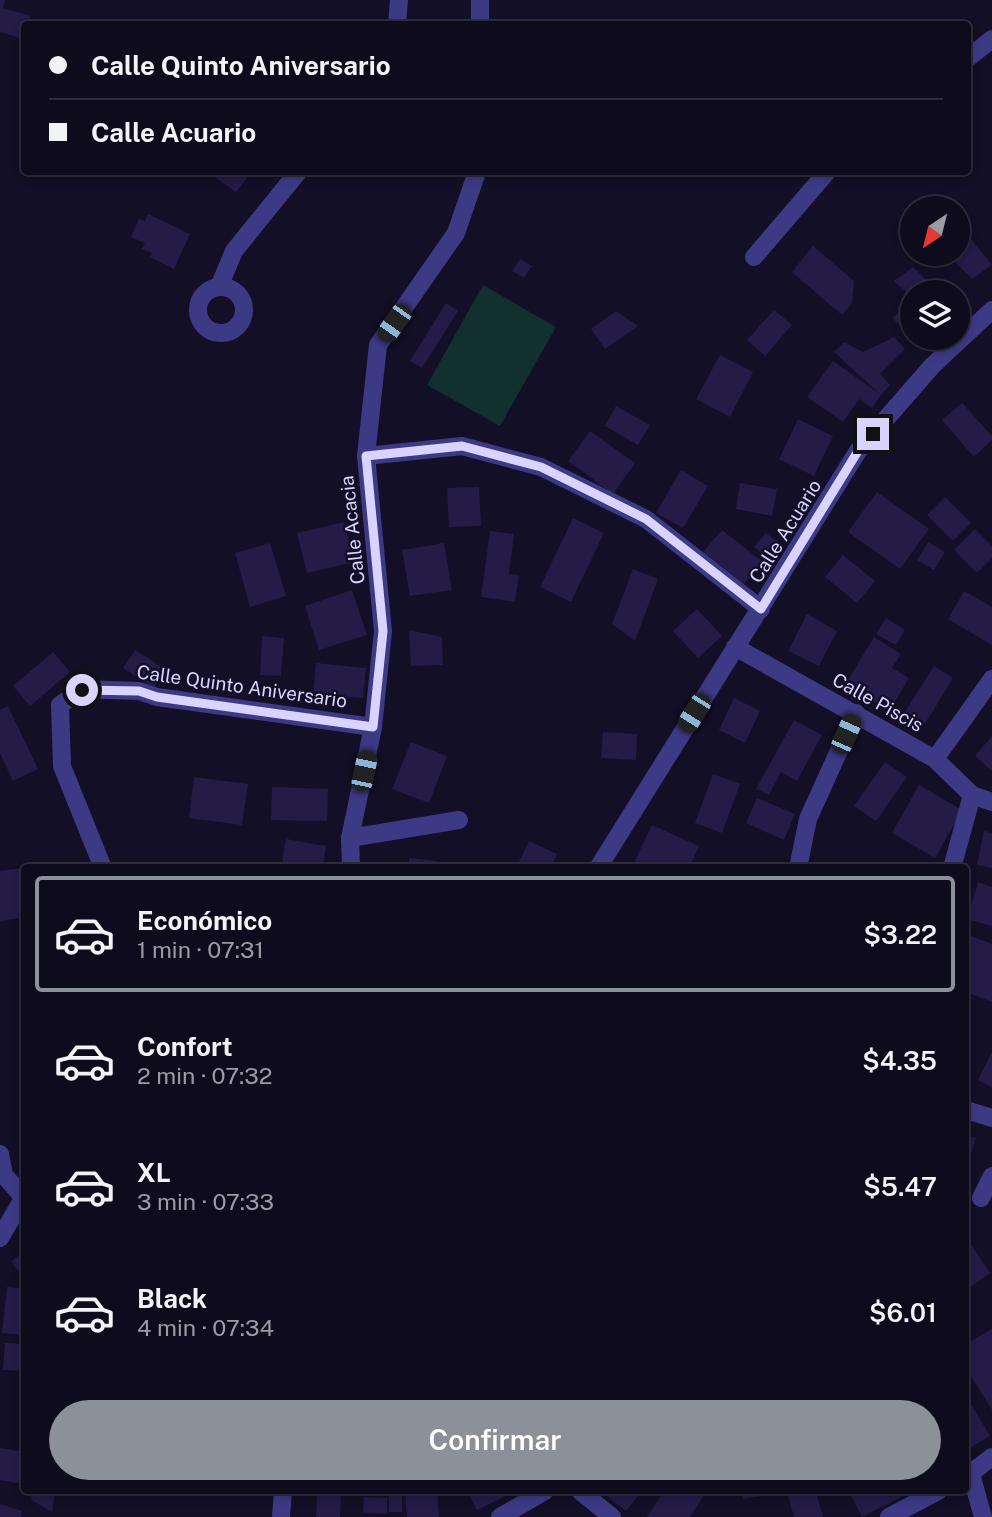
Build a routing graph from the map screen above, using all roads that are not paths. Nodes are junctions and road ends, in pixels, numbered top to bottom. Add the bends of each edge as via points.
1 (399, 0) edge
2 (480, 0) edge
3 (397, 21) edge
4 (480, 21) edge
5 (992, 39) edge
6 (971, 56) edge
7 (296, 175) edge
8 (476, 175) edge
9 (824, 175) edge
10 (754, 257) dead end
11 (219, 286) dead end
12 (992, 310) edge
13 (366, 456) junction
14 (761, 609) junction
15 (735, 647) junction
16 (992, 679) edge
17 (856, 713) junction
18 (373, 727) junction
19 (935, 759) junction
20 (972, 795) junction
21 (992, 802) edge
22 (459, 820) dead end
23 (350, 838) junction
24 (101, 864) edge
25 (351, 864) edge
26 (600, 864) edge
27 (799, 864) edge
28 (952, 864) edge
29 (969, 1111) edge
30 (992, 1118) edge
31 (0, 1154) edge
32 (992, 1176) edge
33 (21, 1194) edge
34 (981, 1198) dead end
35 (21, 1202) edge
36 (0, 1238) edge
37 (992, 1457) edge
38 (969, 1474) edge
39 (969, 1478) edge
40 (283, 1494) edge
41 (540, 1494) edge
42 (584, 1494) edge
43 (932, 1494) edge
44 (281, 1517) edge
45 (500, 1517) edge
46 (612, 1517) edge
47 (889, 1517) edge
48 (983, 1517) edge

1 - 3 street
2 - 4 street
5 - 6 street
7 - 11 street via 234,251
8 - 13 street, Calle Acacia via 456,233 378,345
9 - 10 street
12 - 14 street, Calle Acuario via 932,366 858,451
13 - 14 street via 462,446 541,467 646,519
13 - 18 street, Calle Acacia via 383,631
14 - 15 street, Calle Acuario
15 - 17 street, Calle Piscis
15 - 26 street, Calle Acuario
16 - 19 street
17 - 19 street, Calle Piscis
17 - 27 street via 808,819
18 - 23 street, Calle Acacia
18 - 24 street, Calle Quinto Aniversario via 139,691 82,690 60,705 62,766
19 - 20 street, Calle Piscis
20 - 21 street, Calle Piscis
20 - 28 street
22 - 23 street
23 - 25 street, Calle Acacia
29 - 30 street
31 - 33 street via 4,1175
32 - 34 street
35 - 36 street
37 - 38 street
39 - 48 street
40 - 44 street
41 - 45 street
42 - 46 street
43 - 47 street

